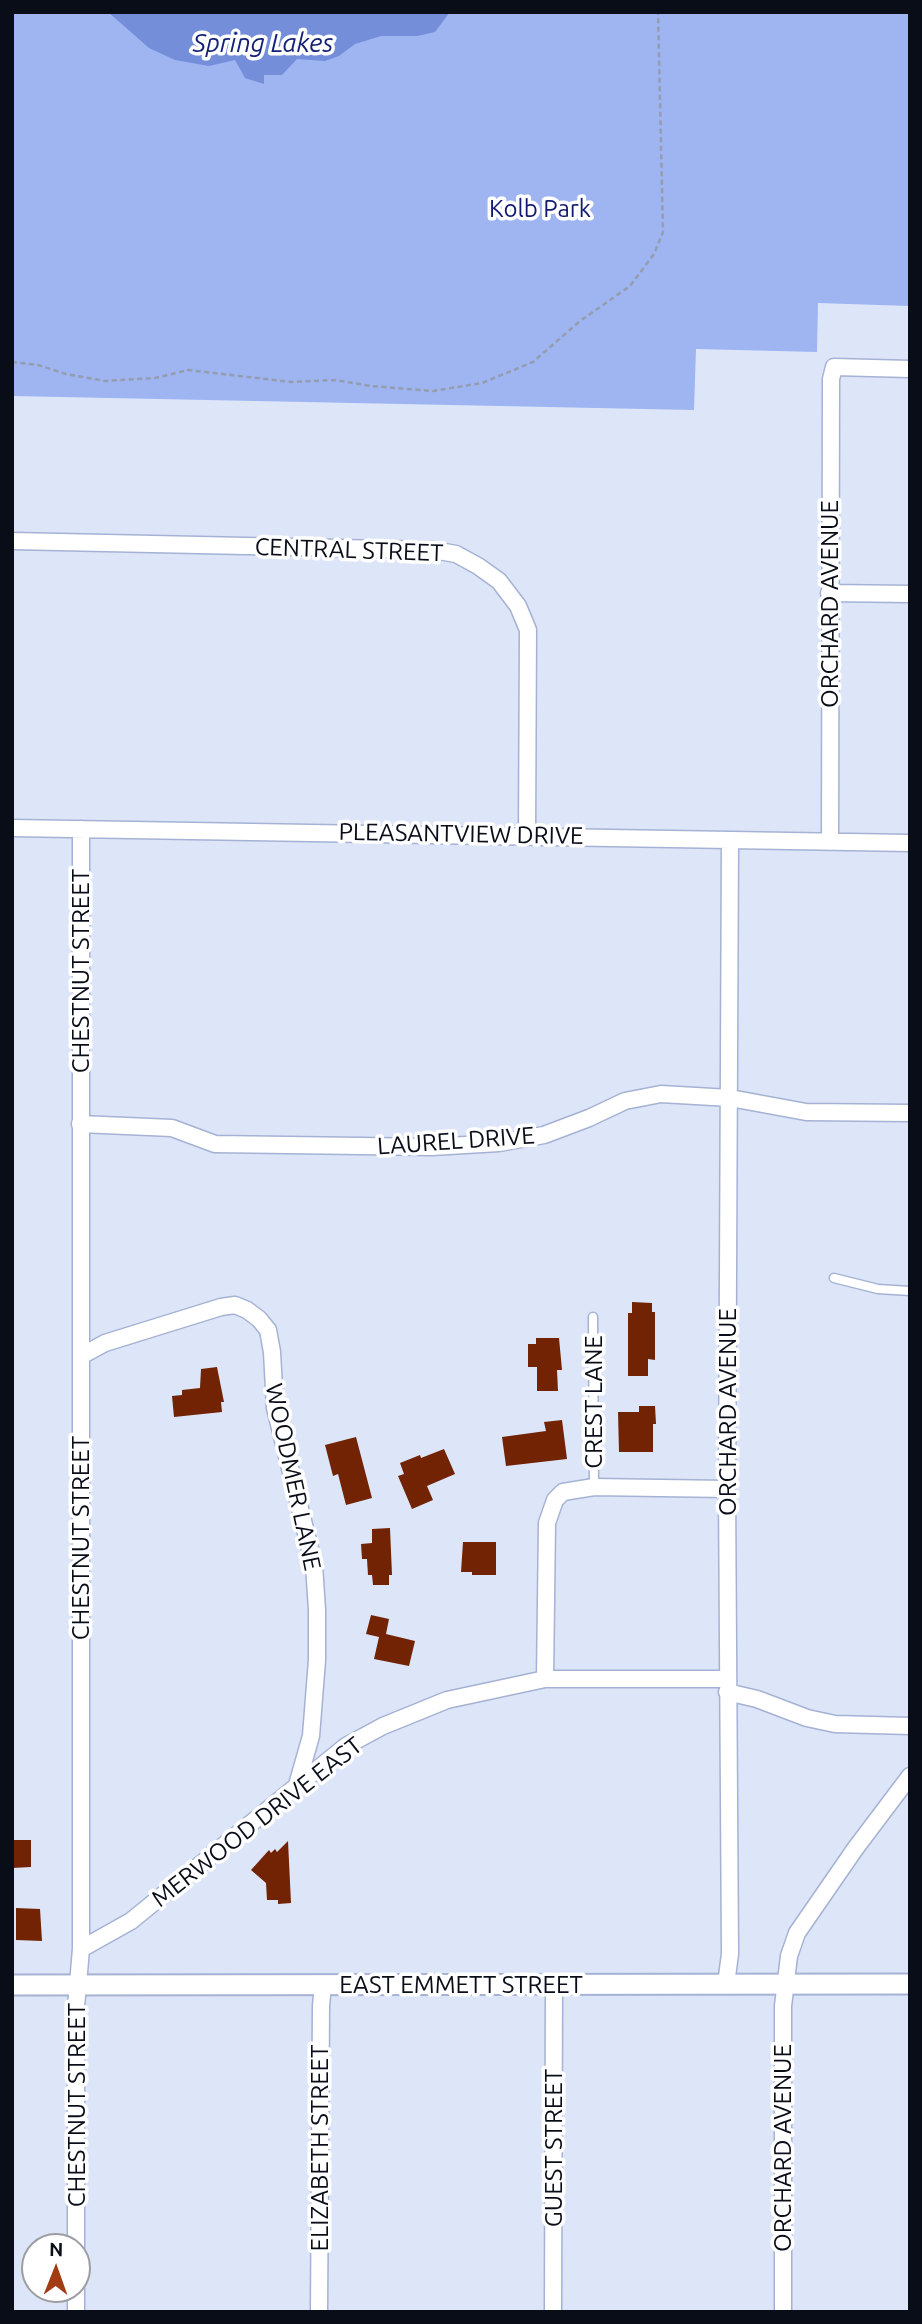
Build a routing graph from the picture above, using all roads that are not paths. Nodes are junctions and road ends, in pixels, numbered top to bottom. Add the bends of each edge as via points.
1 (910, 369) edge
2 (12, 541) edge
3 (829, 593) junction
4 (910, 594) edge
5 (12, 828) edge
6 (82, 829) junction
7 (527, 835) junction
8 (730, 840) junction
9 (830, 842) junction
10 (910, 843) edge
11 (730, 1098) junction
12 (910, 1113) edge
13 (80, 1125) junction
14 (834, 1278) dead end
15 (910, 1291) edge
16 (593, 1317) dead end
17 (81, 1356) junction
18 (594, 1487) junction
19 (727, 1489) junction
20 (545, 1679) junction
21 (727, 1686) junction
22 (910, 1726) edge
23 (910, 1776) edge
24 (297, 1785) junction
25 (82, 1949) junction
26 (554, 1984) junction
27 (726, 1984) junction
28 (784, 1984) junction
29 (910, 1984) edge
30 (12, 1985) edge
31 (78, 1985) junction
32 (323, 1985) junction
33 (76, 2233) edge
34 (319, 2312) edge
35 (553, 2312) edge
36 (783, 2312) edge

1 - 3 street, ORCHARD AVENUE via 834,367
2 - 7 street, CENTRAL STREET via 433,550 456,554 478,566 499,581 518,606 528,630
3 - 4 street
3 - 9 street, ORCHARD AVENUE
5 - 6 street, PLEASANTVIEW DRIVE
6 - 7 street, PLEASANTVIEW DRIVE
6 - 13 street, CHESTNUT STREET
7 - 8 street, PLEASANTVIEW DRIVE
8 - 9 street, PLEASANTVIEW DRIVE
8 - 11 street, ORCHARD AVENUE
9 - 10 street, PLEASANTVIEW DRIVE
11 - 12 street, LAUREL DRIVE via 807,1112
11 - 13 street, LAUREL DRIVE via 649,1096 625,1101 544,1135 432,1147 215,1144 172,1128
11 - 19 street, ORCHARD AVENUE
13 - 17 street, CHESTNUT STREET
14 - 15 lane
16 - 18 lane, CREST LANE
17 - 24 street, WOODMER LANE via 105,1343 220,1307 235,1305 247,1310 268,1330 275,1408 314,1565 317,1611 311,1736
17 - 25 street, CHESTNUT STREET
18 - 19 street
18 - 20 street via 564,1492 550,1512
19 - 21 street, ORCHARD AVENUE
20 - 21 street, MERWOOD DRIVE EAST
20 - 24 street, MERWOOD DRIVE EAST via 447,1700 383,1726 346,1746
21 - 22 street, MERWOOD DRIVE EAST via 807,1718 835,1724
21 - 27 street, ORCHARD AVENUE via 730,1954
23 - 28 street, ORCHARD AVENUE via 797,1933
24 - 25 street, MERWOOD DRIVE EAST via 131,1921
25 - 31 street, CHESTNUT STREET
26 - 27 street, EAST EMMETT STREET
26 - 32 street, EAST EMMETT STREET
26 - 35 street, GUEST STREET
27 - 28 street, EAST EMMETT STREET
28 - 29 street, EAST EMMETT STREET
28 - 36 street, ORCHARD AVENUE
30 - 31 street, EAST EMMETT STREET
31 - 32 street, EAST EMMETT STREET
31 - 33 street, CHESTNUT STREET
32 - 34 street, ELIZABETH STREET

